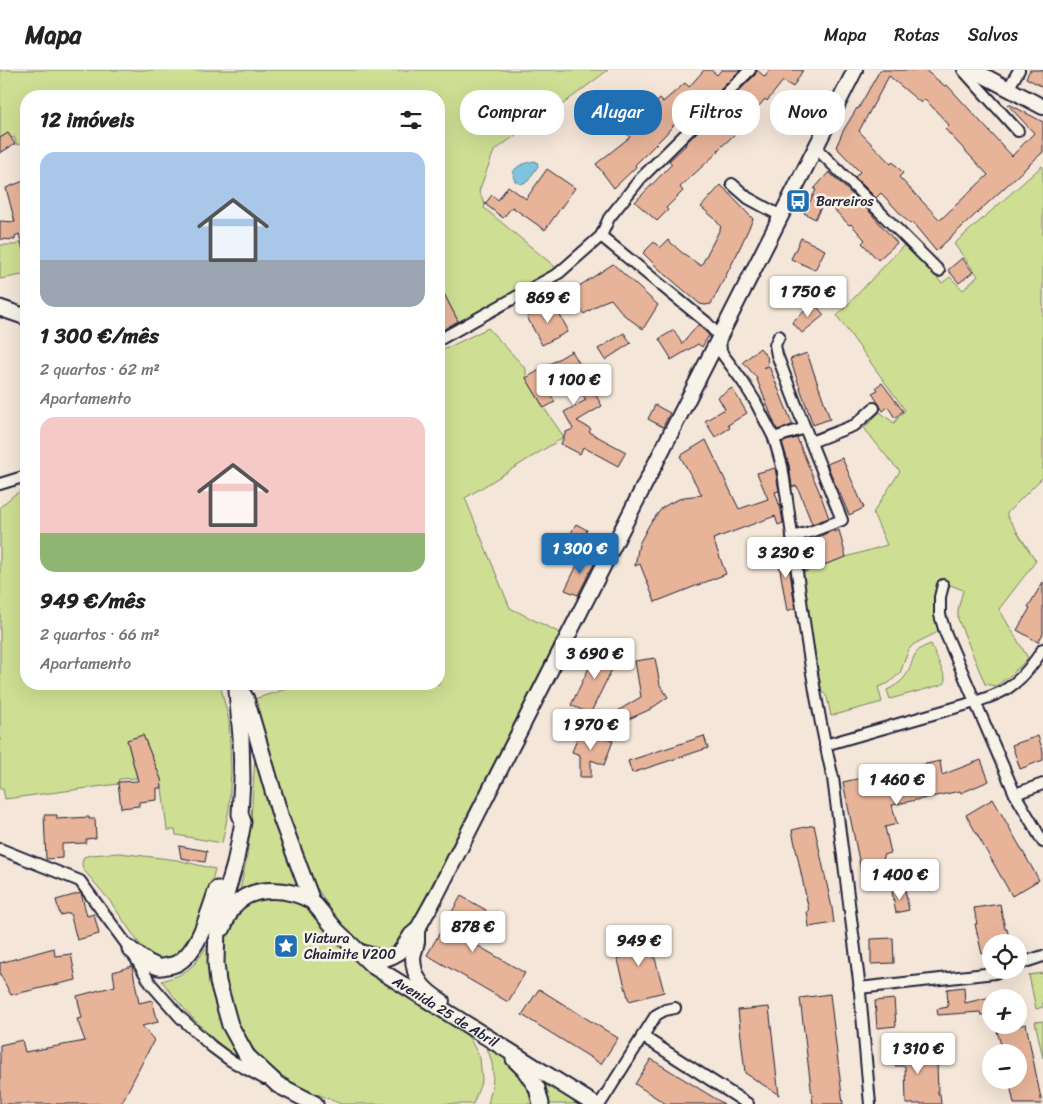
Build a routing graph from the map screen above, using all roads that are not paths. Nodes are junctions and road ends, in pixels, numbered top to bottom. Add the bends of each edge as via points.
1 (750, 70) edge
2 (855, 70) edge
3 (963, 70) edge
4 (973, 70) edge
5 (1019, 70) edge
6 (1008, 89) junction
7 (1043, 107) edge
8 (1018, 131) dead end
9 (816, 148) junction
10 (732, 184) dead end
11 (781, 216) junction
12 (601, 236) junction
13 (940, 271) dead end
14 (0, 308) edge
15 (20, 315) edge
16 (779, 336) dead end
17 (445, 337) edge
18 (720, 337) junction
19 (874, 408) dead end
20 (805, 428) junction
21 (774, 438) junction
22 (811, 442) junction
23 (20, 478) edge
24 (0, 484) edge
25 (792, 537) junction
26 (942, 585) dead end
27 (1043, 649) edge
28 (237, 690) edge
29 (241, 690) edge
30 (974, 702) junction
31 (825, 745) junction
32 (1043, 784) edge
33 (1015, 794) junction
34 (240, 814) junction
35 (1043, 842) edge
36 (0, 849) edge
37 (312, 900) junction
38 (417, 930) junction
39 (217, 944) junction
40 (130, 949) junction
41 (360, 952) junction
42 (1043, 956) edge
43 (1027, 961) edge
44 (982, 974) edge
45 (859, 988) junction
46 (675, 1008) dead end
47 (466, 1024) junction
48 (642, 1036) junction
49 (499, 1044) junction
50 (278, 1085) junction
51 (315, 1104) edge
52 (541, 1104) edge
53 (594, 1104) edge
54 (600, 1104) edge
55 (748, 1104) edge
56 (870, 1104) edge

1 - 12 street via 642,178 609,218
2 - 9 main road
3 - 8 street
4 - 6 main road
5 - 6 street
6 - 7 main road
9 - 11 main road
9 - 13 street
10 - 11 street via 748,198
11 - 18 main road
12 - 17 street via 559,273
12 - 18 street
14 - 15 main road
16 - 20 street via 775,345 777,355
18 - 21 street via 722,352 755,401
18 - 38 main road
19 - 22 street via 855,425
20 - 21 street
20 - 22 street
21 - 25 street via 782,466
22 - 25 street via 842,520
23 - 24 street
25 - 31 street
26 - 30 street via 940,615
27 - 30 street via 1009,688
28 - 34 main road, Avenida 25 de Abril via 242,737
29 - 37 main road, Avenida 25 de Abril via 281,818
30 - 31 street
30 - 33 street
31 - 45 street via 833,778
32 - 33 street
33 - 35 street
34 - 39 main road, Avenida 25 de Abril via 243,822 217,926
34 - 40 main road via 235,821 214,899 195,946 184,960 172,966 157,967
36 - 40 street via 80,881
37 - 39 main road, Avenida 25 de Abril via 282,890 243,898 226,918
37 - 41 main road, Avenida 25 de Abril via 337,931
38 - 41 main road via 393,956 385,959
38 - 47 main road via 413,957 420,984 448,1004
39 - 50 main road, Avenida 25 de Abril via 218,982 230,1025 247,1056
40 - 50 street via 151,984 211,1046 230,1060
41 - 47 main road, Avenida 25 de Abril via 373,966
42 - 43 street
44 - 45 street
45 - 56 street
46 - 48 street via 656,1014
47 - 49 main road, Avenida 25 de Abril
48 - 54 street
48 - 55 street
49 - 52 main road via 524,1069 537,1088
49 - 53 main road, Avenida 25 de Abril
50 - 51 main road, Avenida 25 de Abril

